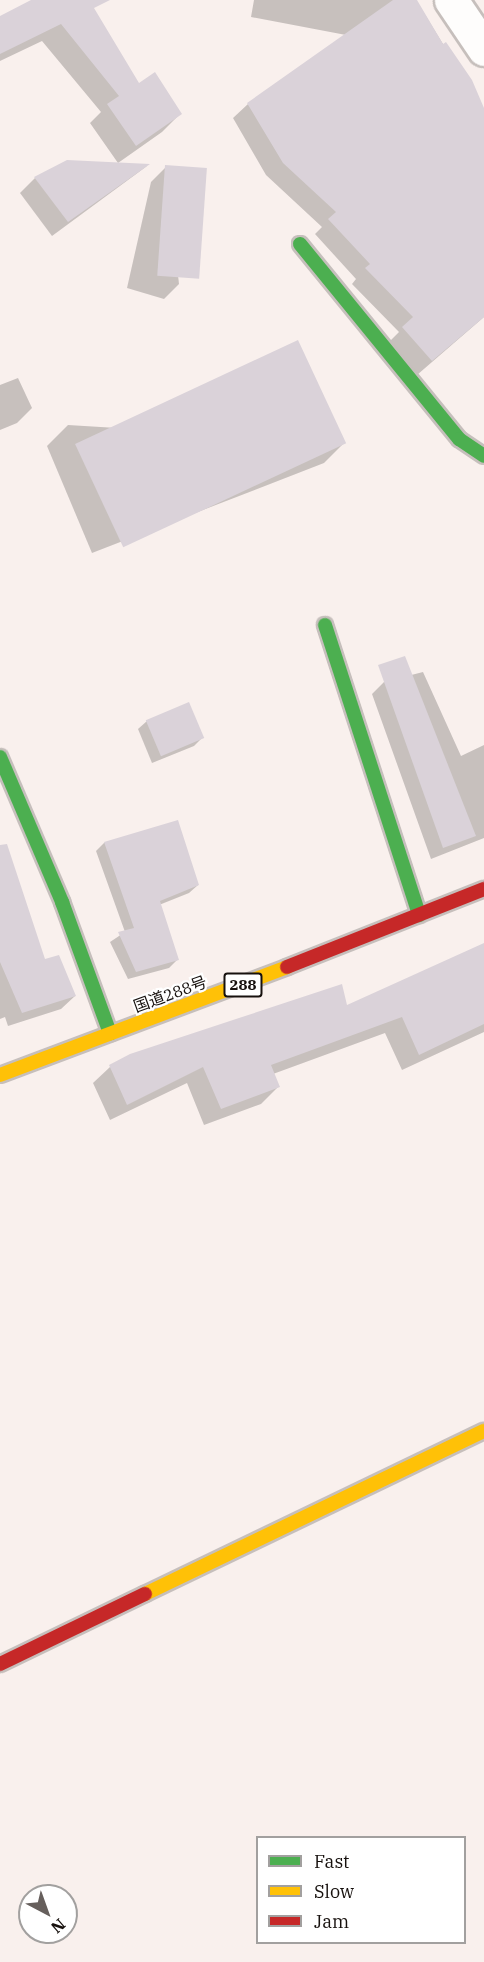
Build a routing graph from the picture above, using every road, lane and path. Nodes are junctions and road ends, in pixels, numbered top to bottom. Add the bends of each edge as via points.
1 (451, 0) edge
2 (484, 49) edge
3 (300, 244) dead end
4 (484, 456) edge
5 (325, 625) dead end
6 (0, 757) edge
7 (484, 889) edge
8 (419, 915) junction
9 (111, 1033) junction
10 (0, 1075) edge
11 (484, 1431) edge
12 (0, 1664) edge

1 - 2 street
3 - 4 main road via 459,439
5 - 8 main road
6 - 9 main road via 62,902
7 - 8 main road, 国道288号 / 288
8 - 9 main road, 国道288号 / 288
9 - 10 main road, 国道288号 / 288
11 - 12 main road

